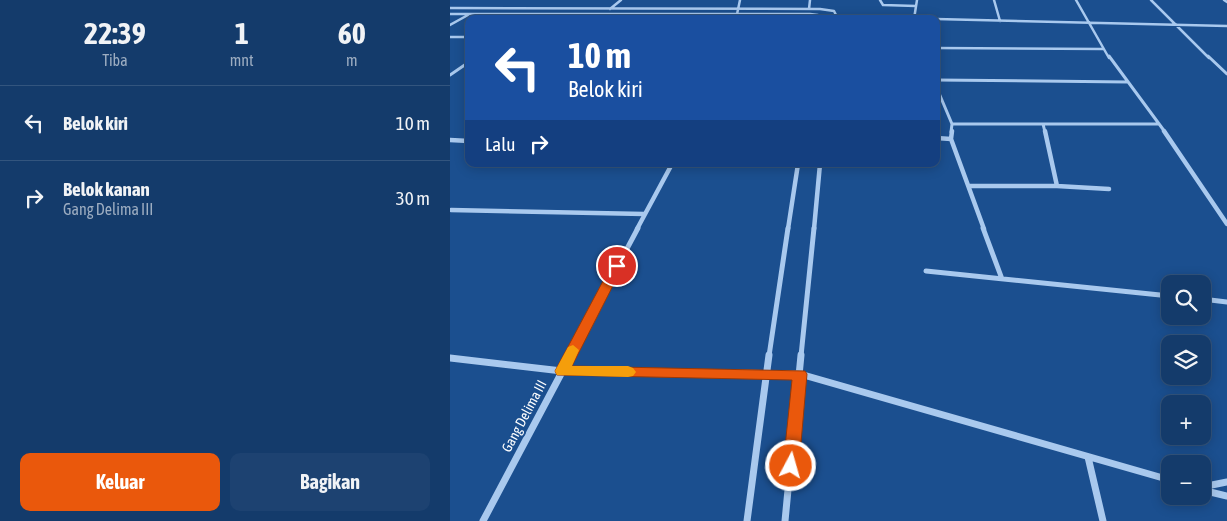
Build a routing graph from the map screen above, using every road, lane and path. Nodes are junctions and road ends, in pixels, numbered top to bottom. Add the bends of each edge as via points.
1 (621, 0) edge
2 (740, 0) edge
3 (810, 0) edge
4 (880, 0) edge
5 (917, 0) edge
6 (994, 0) edge
7 (1076, 0) edge
8 (1150, 0) edge
9 (916, 6) junction
10 (450, 8) edge
11 (610, 9) junction
12 (738, 9) junction
13 (808, 9) junction
14 (450, 14) edge
15 (469, 15) joint
16 (738, 15) junction
17 (818, 15) edge
18 (836, 15) edge
19 (915, 15) edge
20 (465, 17) edge
21 (940, 19) edge
22 (1000, 21) junction
23 (1090, 22) junction
24 (1172, 24) junction
25 (450, 25) edge
26 (1227, 26) edge
27 (450, 37) edge
28 (465, 37) edge
29 (940, 48) edge
30 (1103, 49) junction
31 (465, 65) edge
32 (1227, 74) edge
33 (450, 75) edge
34 (940, 80) edge
35 (1128, 82) junction
36 (940, 96) edge
37 (952, 124) junction
38 (1043, 124) junction
39 (1159, 124) junction
40 (940, 138) edge
41 (951, 139) junction
42 (450, 140) edge
43 (465, 141) edge
44 (670, 167) edge
45 (798, 167) edge
46 (820, 167) edge
47 (969, 186) junction
48 (1057, 186) junction
49 (1109, 189) dead end
50 (451, 210) edge
51 (644, 214) junction
52 (1227, 224) edge
53 (926, 271) dead end
54 (1002, 278) junction
55 (1161, 295) edge
56 (1211, 300) edge
57 (1227, 302) edge
58 (450, 358) edge
59 (562, 371) junction
60 (766, 373) junction
61 (800, 374) junction
62 (1088, 457) junction
63 (1161, 477) edge
64 (1227, 482) edge
65 (1211, 486) edge
66 (1211, 491) edge
67 (1227, 496) edge
68 (483, 521) edge
69 (747, 521) edge
70 (786, 521) edge
71 (1103, 521) edge

1 - 11 street
2 - 12 street
3 - 13 street
4 - 9 street via 883,5
5 - 9 street
6 - 22 street
7 - 23 street
8 - 24 street
9 - 19 street
10 - 11 street
11 - 12 street
12 - 13 street
12 - 16 street
13 - 18 street via 834,11
14 - 15 street
15 - 16 street
16 - 17 street
20 - 25 street
21 - 22 street
22 - 23 street
23 - 24 street
23 - 30 street
24 - 26 street
24 - 32 street
27 - 28 street
29 - 30 street
30 - 35 street
31 - 33 street
34 - 35 street
35 - 39 street
36 - 37 street
37 - 38 street
37 - 41 street
38 - 39 street
38 - 48 street
39 - 52 street
40 - 41 street
41 - 47 street
42 - 43 street
44 - 51 street, Gang Delima III
45 - 60 street
46 - 61 street
47 - 48 street
47 - 54 street
48 - 49 street
50 - 51 street
51 - 59 street, Gang Delima III
53 - 54 street
54 - 55 street
56 - 57 street
58 - 59 street
59 - 60 street
59 - 68 street, Gang Delima III
60 - 61 street
60 - 69 street
61 - 62 street
61 - 70 street
62 - 63 street
62 - 71 street
64 - 65 street
66 - 67 street

